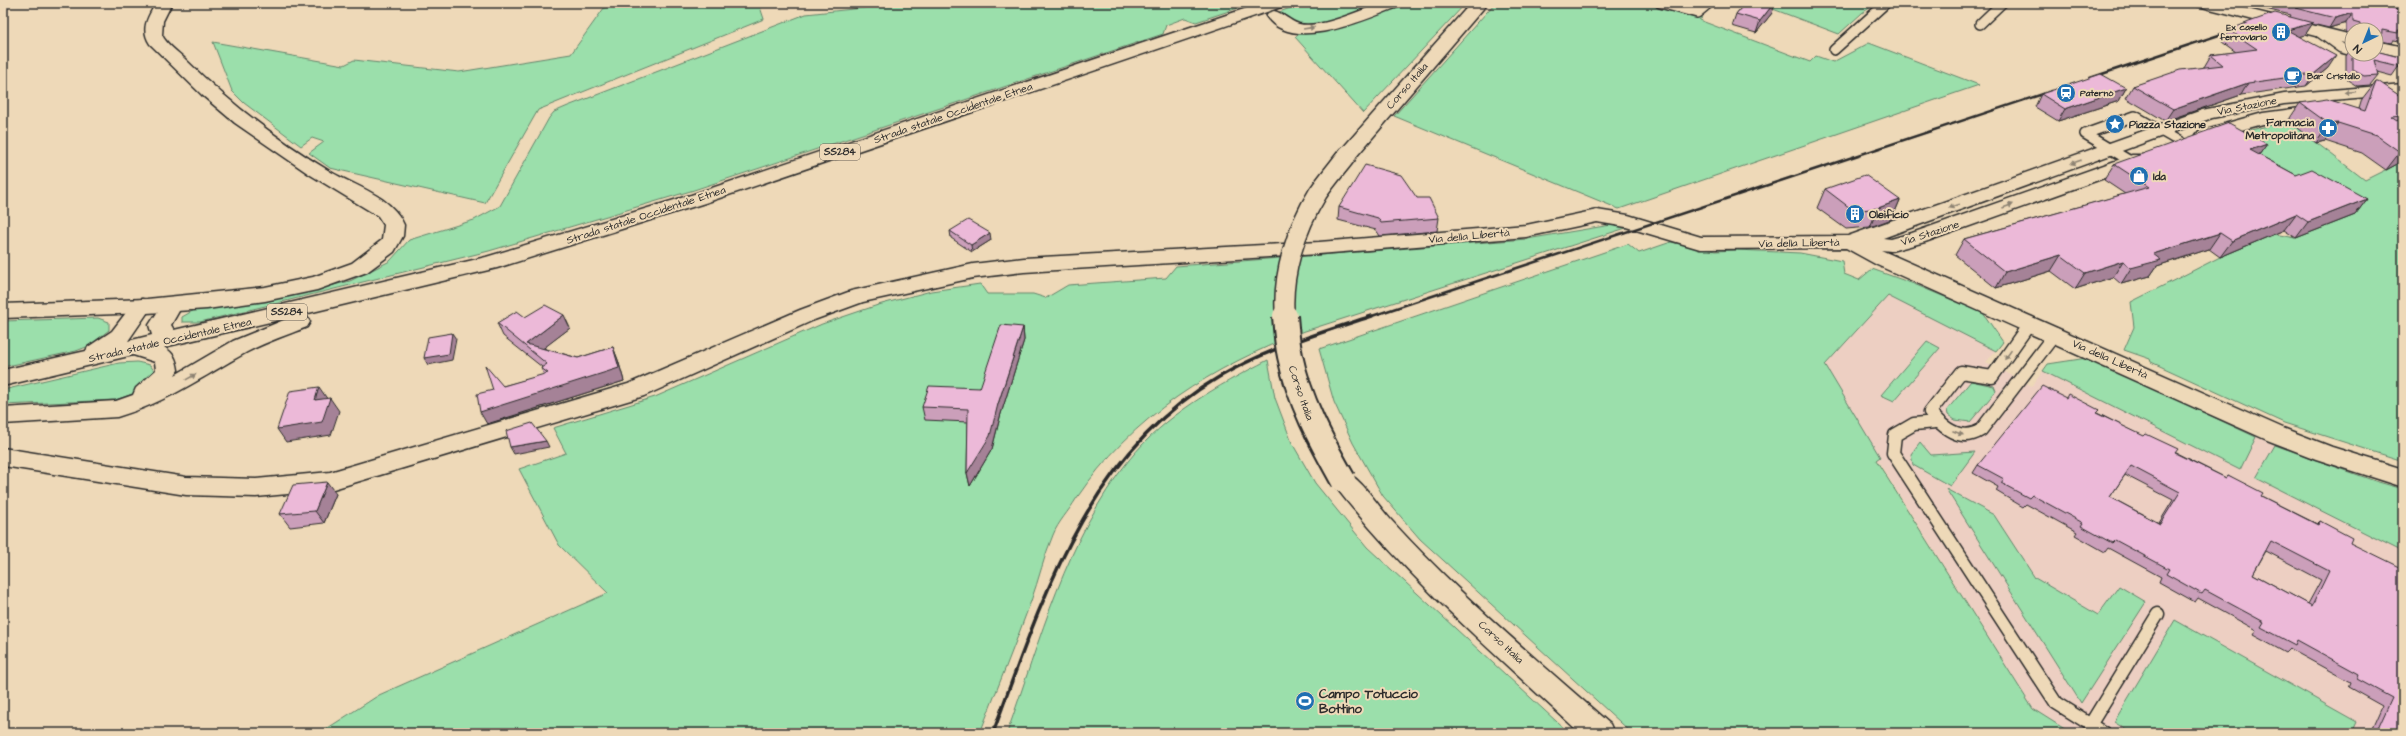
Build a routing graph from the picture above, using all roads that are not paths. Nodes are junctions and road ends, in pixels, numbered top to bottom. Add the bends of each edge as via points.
1 (164, 3) edge
2 (1394, 3) edge
3 (1480, 3) edge
4 (1660, 3) edge
5 (1709, 3) edge
6 (1886, 3) edge
7 (2002, 3) edge
8 (2204, 3) edge
9 (2212, 3) edge
10 (1276, 6) edge
11 (1980, 24) dead end
12 (2344, 33) edge
13 (2384, 42) edge
14 (2344, 43) edge
15 (2403, 46) edge
16 (2384, 48) edge
17 (1834, 50) dead end
18 (2403, 52) edge
19 (2384, 58) edge
20 (2403, 63) edge
21 (2403, 89) edge
22 (2403, 102) edge
23 (2161, 131) junction
24 (2182, 143) junction
25 (2111, 149) junction
26 (2132, 162) junction
27 (1849, 242) junction
28 (400, 286) junction
29 (173, 304) junction
30 (142, 306) junction
31 (3, 311) edge
32 (2030, 323) junction
33 (2054, 334) junction
34 (174, 339) junction
35 (134, 348) junction
36 (77, 362) junction
37 (3, 378) edge
38 (117, 409) junction
39 (3, 416) edge
40 (1936, 422) junction
41 (3, 457) edge
42 (2403, 478) edge
43 (2158, 614) dead end
44 (2090, 725) junction
45 (1600, 733) edge
46 (2104, 733) edge

1 - 29 street via 153,23 152,32 156,40 207,91 240,119 325,176 378,207 390,217 395,229 393,240 370,263 333,280 244,297
10 -> 2 street via 1281,22 1302,29 1355,17
3 - 45 street, Corso Italia, bridge via 1318,190 1297,232 1290,255 1284,305 1287,339 1298,389 1324,449 1343,480 1369,514 1404,553
4 - 5 lane via 1697,13
6 - 17 lane
7 - 11 lane
8 - 14 street via 2319,32
9 - 12 street
10 - 28 street, Strada statale Occidentale Etnea / SS284 via 698,199 490,263
13 - 15 street
16 - 18 street
19 - 20 lane
21 -> 23 street, Via Stazione via 2340,93 2248,104 2208,114
22 - 24 street, Via Stazione via 2268,117 2229,126
23 - 24 lane
23 - 25 street, Via Stazione
23 - 25 lane via 2135,116 2085,134
24 - 26 street, Via Stazione
25 - 26 lane
25 -> 27 street, Via Stazione
27 -> 26 street, Via Stazione via 1890,244 1918,238
27 - 32 street, Via della Libertà via 1884,260
27 - 41 street, Via della Libertà via 1705,243 1679,238 1628,221 1597,216 1526,231 1319,248 1024,265 973,271 858,296 807,315 636,390 330,481 256,488 186,486
28 - 34 street, Strada statale Occidentale Etnea / SS284
38 -> 28 street via 154,396 241,346 270,333
29 - 30 street
29 - 34 street via 160,325 161,333
30 - 31 street
30 - 36 street via 120,336 105,348
32 - 33 street, Via della Libertà
32 -> 40 lane via 1992,377 1961,372 1930,412
40 -> 33 lane via 1957,434 1968,436 1981,430
33 - 42 street, Via della Libertà via 2276,434 2324,453
34 - 35 street, Strada statale Occidentale Etnea / SS284
35 - 36 street, Strada statale Occidentale Etnea / SS284
35 - 38 street via 155,352 165,358 167,370 161,380 147,392
36 - 37 street, Strada statale Occidentale Etnea / SS284
38 - 39 street
40 - 44 lane via 1914,424 1895,435 1893,453 2056,703
43 - 44 lane
44 - 46 lane

